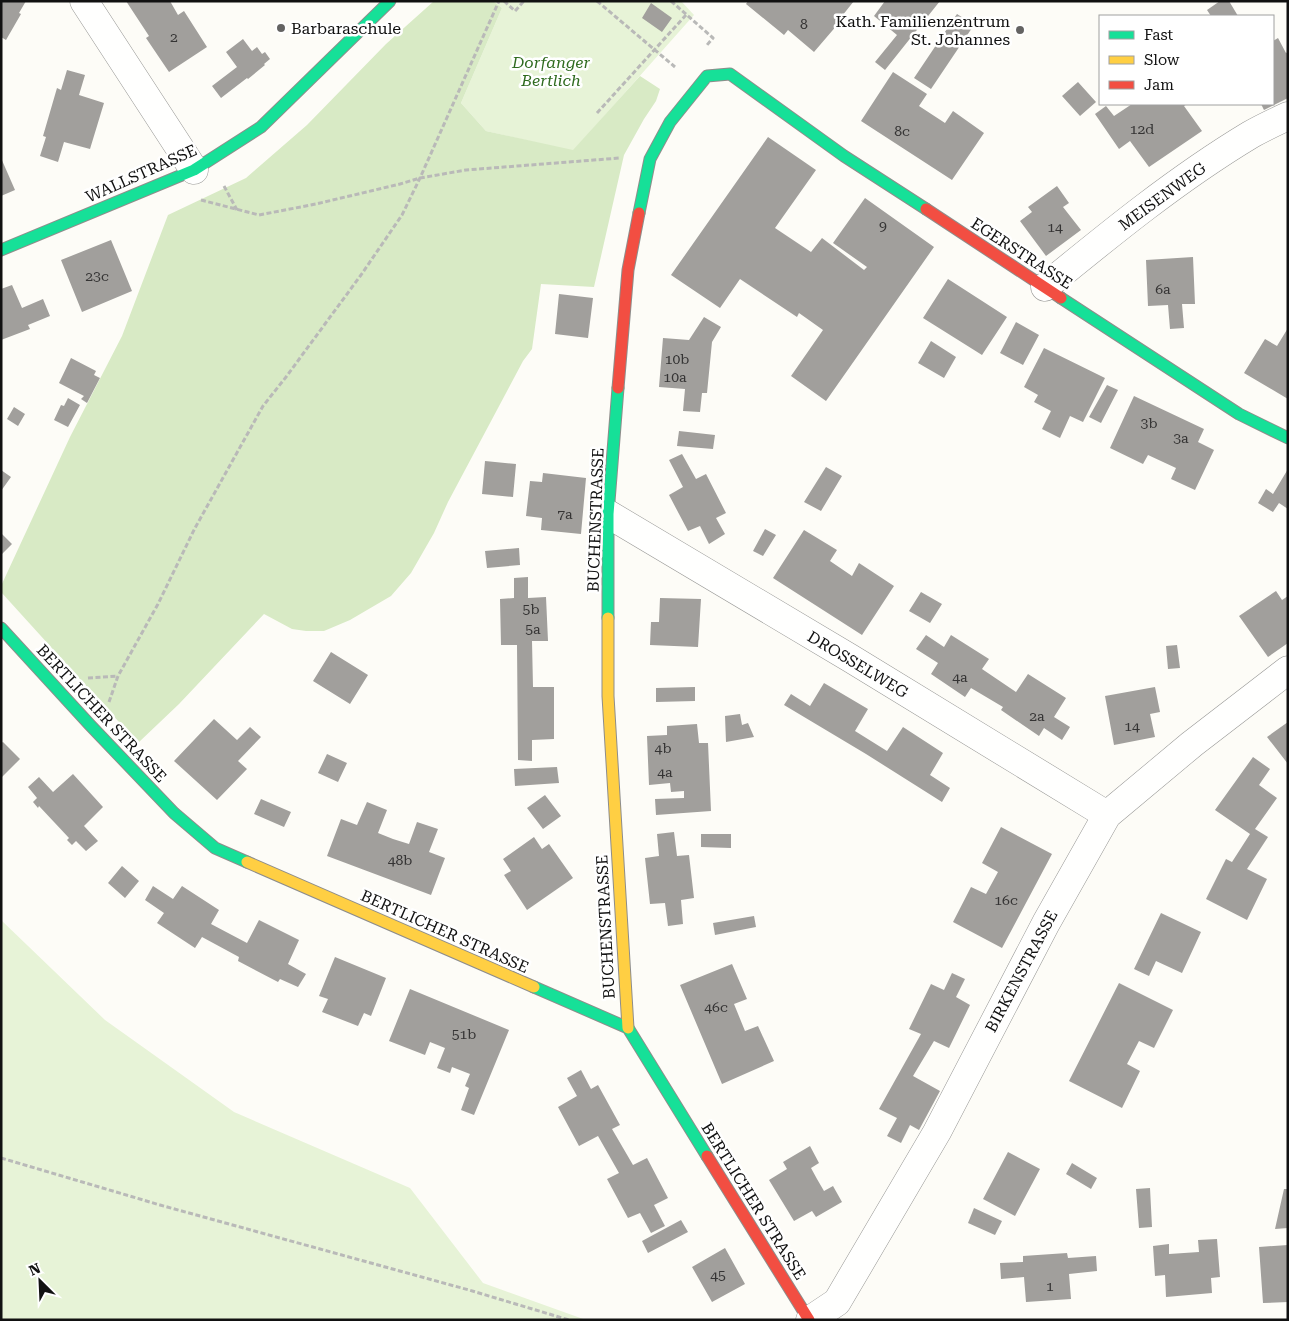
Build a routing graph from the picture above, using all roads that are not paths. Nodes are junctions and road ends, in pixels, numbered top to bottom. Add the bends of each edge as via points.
1 (84, 1) edge
2 (390, 1) edge
3 (745, 84) joint
4 (1288, 116) edge
5 (187, 173) junction
6 (1, 250) edge
7 (1044, 286) junction
8 (1288, 438) edge
9 (608, 514) junction
10 (1, 628) edge
11 (1288, 670) edge
12 (1107, 815) junction
13 (628, 1028) junction
14 (810, 1320) edge

1 - 5 street
2 - 5 street, WALLSTRASSE via 261,127
3 - 7 street, EGERSTRASSE via 844,156
3 - 9 street, BUCHENSTRASSE via 730,74 707,76 670,122 650,159 628,270
4 - 7 street, MEISENWEG via 1252,134 1193,172
5 - 6 street, WALLSTRASSE
7 - 8 street, EGERSTRASSE via 1238,414
9 - 12 street, DROSSELWEG
9 - 13 street, BUCHENSTRASSE via 608,696
10 - 13 street, BERTLICHER STRASSE via 174,814 215,848
11 - 12 street, BIRKENSTRASSE
12 - 14 street, BIRKENSTRASSE via 1046,923 937,1132 837,1302
13 - 14 street, BERTLICHER STRASSE

